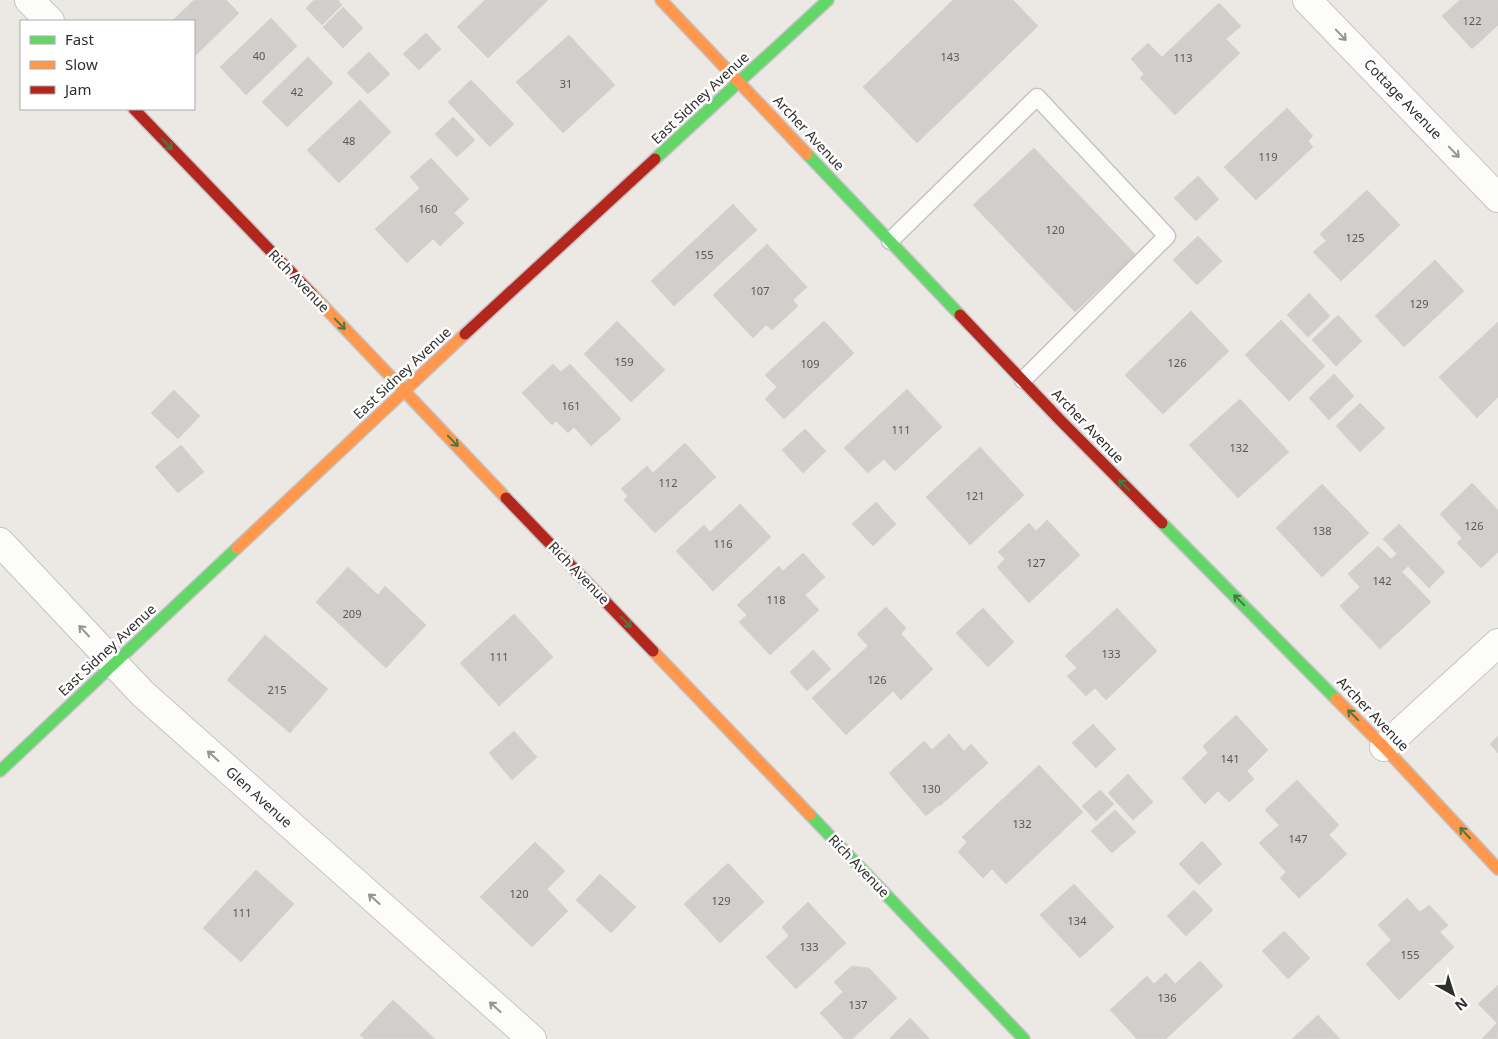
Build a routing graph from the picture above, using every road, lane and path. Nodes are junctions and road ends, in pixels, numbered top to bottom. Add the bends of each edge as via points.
1 (29, 0) edge
2 (661, 0) edge
3 (828, 0) edge
4 (1307, 0) edge
5 (49, 20) edge
6 (740, 82) junction
7 (135, 110) edge
8 (1498, 198) edge
9 (890, 241) junction
10 (1023, 380) junction
11 (404, 391) junction
12 (0, 542) edge
13 (1498, 643) edge
14 (114, 664) junction
15 (1384, 747) junction
16 (0, 771) edge
17 (1498, 869) edge
18 (532, 1039) edge
19 (1024, 1039) edge

1 - 5 street
2 - 6 street, Archer Avenue
3 - 6 street, East Sidney Avenue
4 -> 8 street, Cottage Avenue
6 - 9 street, Archer Avenue
6 - 11 street, East Sidney Avenue
7 -> 11 street, Rich Avenue
9 - 10 street, Archer Avenue
9 - 10 lane via 1037,97 1167,236
15 -> 10 street, Archer Avenue
11 - 14 street, East Sidney Avenue
11 -> 19 street, Rich Avenue
14 -> 12 street, Glen Avenue
13 - 15 street
14 - 16 street, East Sidney Avenue
18 -> 14 street, Glen Avenue via 143,694
17 -> 15 street, Archer Avenue

